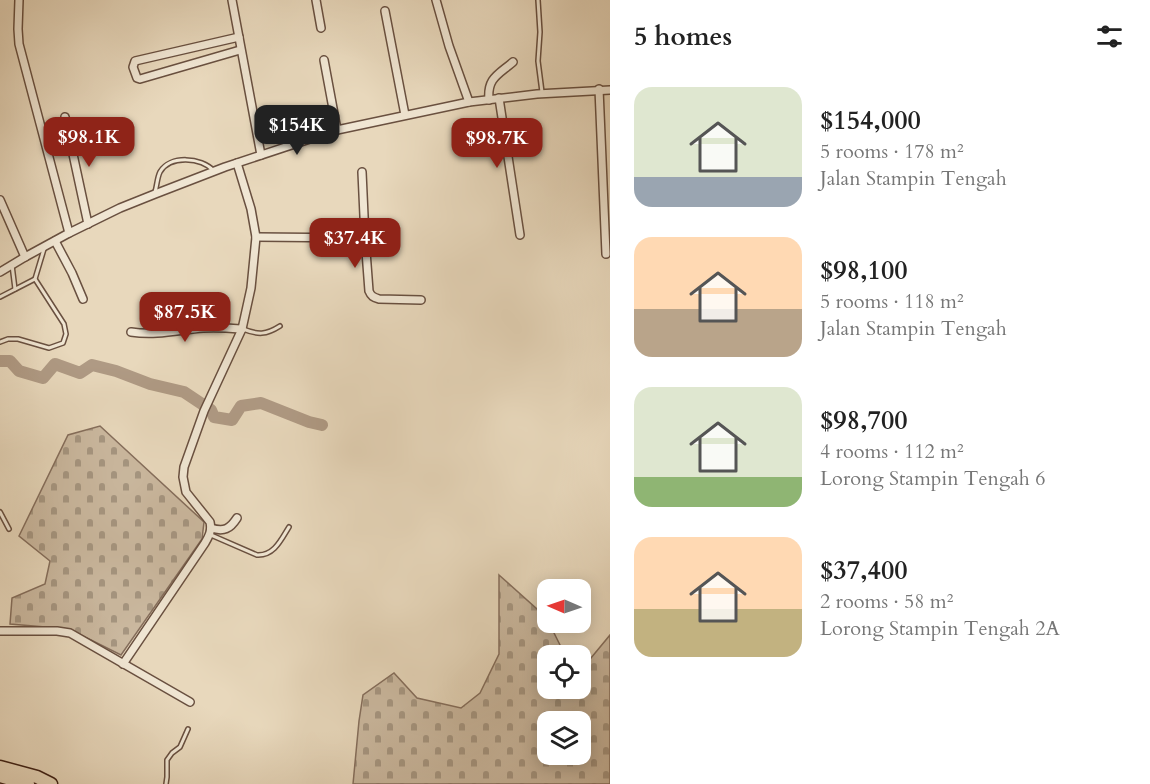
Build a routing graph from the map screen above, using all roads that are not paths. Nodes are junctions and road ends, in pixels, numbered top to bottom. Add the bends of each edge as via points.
1 (19, 0) edge
2 (232, 0) edge
3 (316, 0) edge
4 (435, 0) edge
5 (538, 0) edge
6 (385, 10) dead end
7 (321, 28) dead end
8 (239, 37) junction
9 (240, 50) junction
10 (324, 60) dead end
11 (513, 62) dead end
12 (598, 89) junction
13 (610, 90) edge
14 (543, 94) junction
15 (499, 98) junction
16 (489, 100) junction
17 (469, 102) junction
18 (405, 115) junction
19 (65, 117) dead end
20 (337, 130) junction
21 (261, 154) junction
22 (237, 163) junction
23 (214, 171) junction
24 (362, 172) dead end
25 (610, 173) edge
26 (601, 174) junction
27 (155, 194) junction
28 (0, 200) edge
29 (88, 224) junction
30 (69, 234) junction
31 (520, 235) dead end
32 (256, 237) junction
33 (364, 238) junction
34 (54, 241) junction
35 (44, 246) junction
36 (606, 254) dead end
37 (25, 256) junction
38 (12, 265) junction
39 (0, 272) edge
40 (35, 279) junction
41 (15, 289) junction
42 (0, 297) edge
43 (83, 299) dead end
44 (421, 300) dead end
45 (280, 326) dead end
46 (242, 329) junction
47 (131, 332) dead end
48 (0, 342) edge
49 (0, 512) edge
50 (237, 518) dead end
51 (289, 527) dead end
52 (9, 530) dead end
53 (211, 531) junction
54 (0, 631) edge
55 (123, 664) junction
56 (190, 702) dead end
57 (188, 729) dead end
58 (0, 767) edge
59 (0, 776) edge
60 (28, 784) edge
61 (51, 784) edge
62 (166, 784) edge

1 - 30 street via 20,44
2 - 8 street
3 - 7 street
4 - 17 street
5 - 14 lane via 538,61
6 - 18 street
8 - 9 street
8 - 9 street via 135,61 133,67 140,79
9 - 21 street
10 - 20 street
11 - 16 street via 492,80
12 - 13 street
12 - 14 street
12 - 26 street
14 - 15 street
15 - 16 street
15 - 31 street
16 - 17 street
17 - 18 street
18 - 20 street
19 - 29 street
20 - 21 street
21 - 22 street
22 - 23 street
22 - 32 street
23 - 27 street
23 - 27 lane via 199,162 178,160 160,172
24 - 33 street
25 - 26 street
26 - 36 street
27 - 29 street
28 - 37 street
29 - 30 street
30 - 34 street
32 - 33 street
32 - 46 street
33 - 44 street via 369,291 373,297
34 - 35 street
34 - 43 street
35 - 37 street
35 - 40 lane
37 - 38 street
38 - 39 street
38 - 41 lane
40 - 41 lane
40 - 48 lane via 64,324 63,343 49,348 18,339
41 - 42 lane
45 - 46 lane via 263,334
46 - 47 street
46 - 53 street via 204,411 184,467 186,492 210,522
49 - 52 lane
50 - 53 street via 230,528
51 - 53 lane via 270,554 264,555
53 - 55 street
54 - 55 street via 70,633
55 - 56 street
57 - 62 lane via 180,747 167,760
58 - 61 highway
59 - 60 highway

